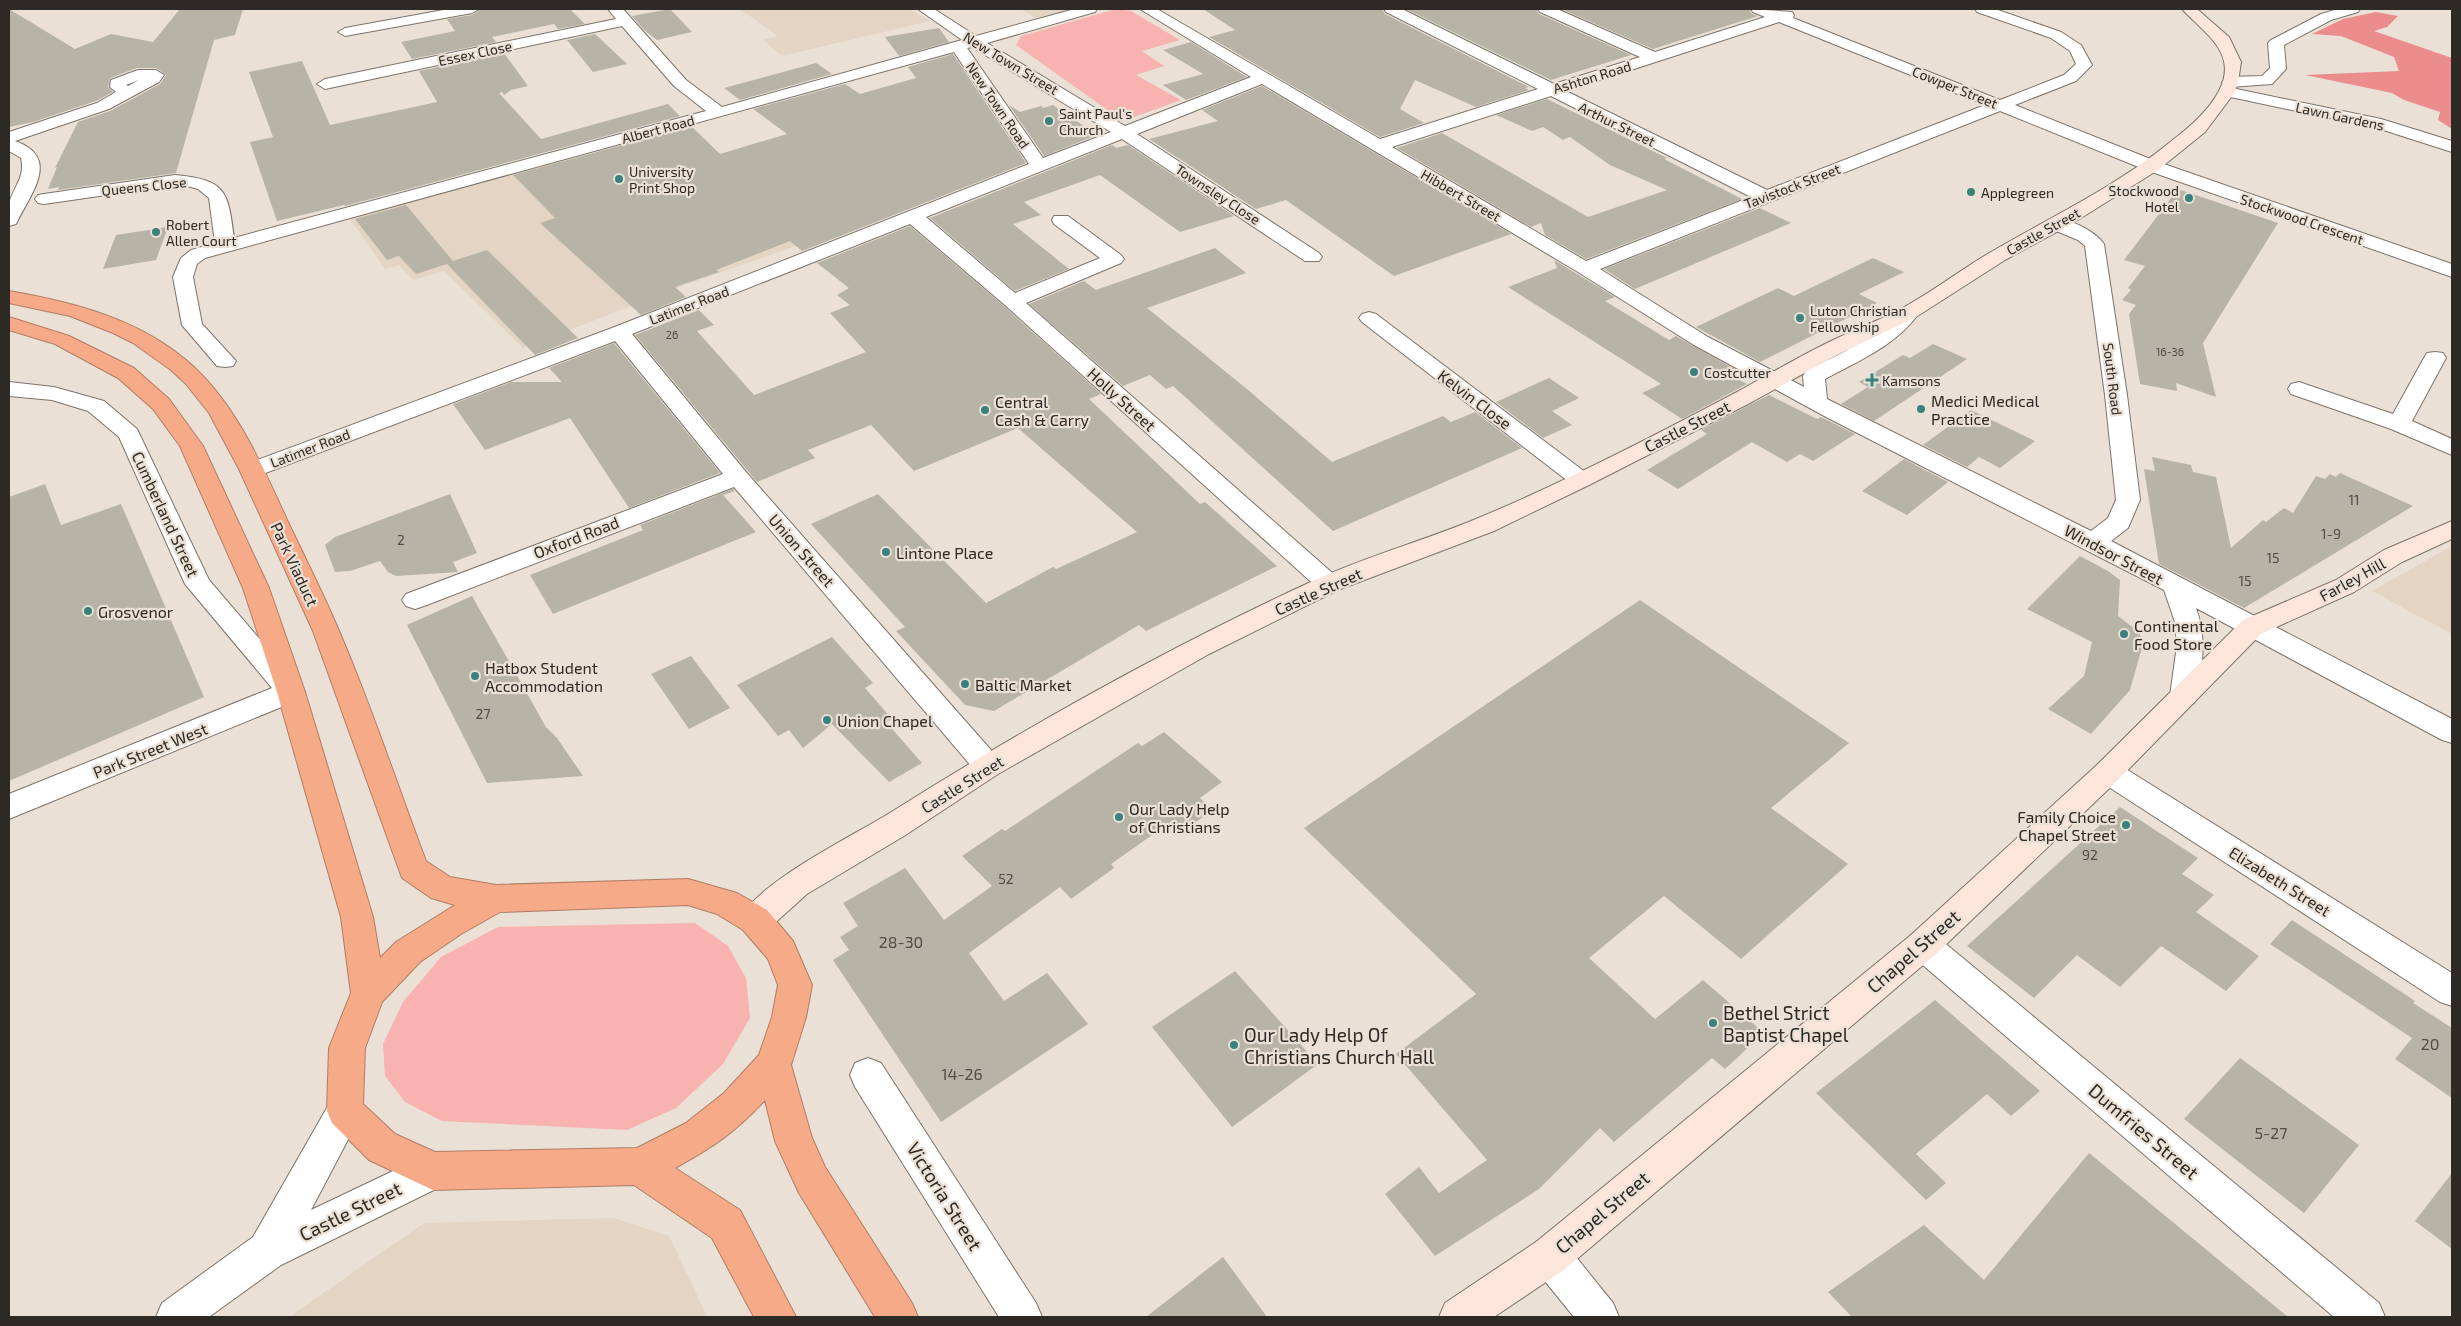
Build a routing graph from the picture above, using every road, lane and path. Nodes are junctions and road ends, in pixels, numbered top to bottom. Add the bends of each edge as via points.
1 (472, 9) edge
2 (615, 9) edge
3 (925, 9) edge
4 (1090, 9) edge
5 (1147, 9) edge
6 (1391, 9) edge
7 (1544, 9) edge
8 (1758, 9) edge
9 (1982, 9) edge
10 (2189, 9) edge
11 (2353, 9) edge
12 (1799, 12) dead end
13 (404, 15) edge
14 (1780, 18) junction
15 (625, 21) junction
16 (345, 32) dead end
17 (965, 43) junction
18 (1656, 58) junction
19 (1265, 77) junction
20 (325, 84) dead end
21 (2228, 87) junction
22 (1549, 90) junction
23 (127, 92) dead end
24 (1999, 105) junction
25 (719, 113) junction
26 (1123, 132) junction
27 (9, 138) edge
28 (9, 145) edge
29 (1377, 146) junction
30 (2452, 147) edge
31 (1039, 165) junction
32 (2152, 166) junction
33 (1764, 196) junction
34 (44, 199) dead end
35 (914, 217) junction
36 (9, 220) edge
37 (1061, 220) dead end
38 (2056, 224) junction
39 (225, 245) junction
40 (1312, 256) dead end
41 (1584, 268) junction
42 (2452, 271) edge
43 (9, 297) edge
44 (1012, 301) junction
45 (1909, 313) junction
46 (1369, 318) dead end
47 (20, 326) edge
48 (619, 332) junction
49 (2435, 358) dead end
50 (225, 361) dead end
51 (1775, 380) junction
52 (9, 389) edge
53 (2300, 389) dead end
54 (1816, 402) junction
55 (2399, 424) junction
56 (2452, 448) edge
57 (252, 470) junction
58 (738, 477) junction
59 (1581, 480) junction
60 (2452, 528) edge
61 (2093, 542) junction
62 (1329, 584) junction
63 (2174, 586) junction
64 (415, 600) dead end
65 (2252, 628) junction
66 (291, 692) junction
67 (2184, 696) junction
68 (2452, 732) edge
69 (988, 766) junction
70 (2108, 772) junction
71 (9, 807) edge
72 (496, 899) junction
73 (755, 920) junction
74 (1923, 945) junction
75 (2452, 991) edge
76 (368, 993) junction
77 (773, 1065) junction
78 (868, 1075) dead end
79 (345, 1111) junction
80 (639, 1166) junction
81 (433, 1171) junction
82 (267, 1251) junction
83 (1550, 1256) junction
84 (176, 1317) edge
85 (776, 1317) edge
86 (898, 1317) edge
87 (1022, 1317) edge
88 (1459, 1317) edge
89 (1599, 1317) edge
90 (2365, 1317) edge

1 - 13 street
2 - 15 street
3 - 17 street, New Town Street
4 - 17 street, Albert Road
5 - 19 street, Hibbert Street
6 - 22 street, Arthur Street
7 - 18 street
8 - 14 street, Cowper Street
9 - 24 street, Tavistock Street via 2056,35 2076,48 2084,65 2070,78
10 - 21 street via 2221,37 2233,62
11 - 21 street via 2326,17 2276,43 2278,68 2266,81
12 - 14 street, Ashton Road
13 - 16 street
14 - 18 street, Ashton Road
14 - 24 street, Cowper Street
15 - 20 street, Essex Close
15 - 25 street via 680,83
17 - 25 street, Albert Road
17 - 26 street, New Town Street
17 - 31 street, New Town Road
18 - 22 street, Ashton Road
19 - 26 street, Latimer Road
19 - 29 street, Hibbert Street
21 - 30 street, Lawn Gardens via 2381,124
21 - 32 street, Castle Street via 2199,128
22 - 29 street, Ashton Road
22 - 33 street, Arthur Street
23 - 27 street via 103,106
24 - 32 street, Cowper Street
24 - 33 street, Tavistock Street
25 - 39 street, Albert Road
26 - 31 street, Latimer Road
26 - 40 street, Townsley Close
28 - 36 street via 31,156 32,171
29 - 41 street, Hibbert Street
31 - 35 street, Latimer Road
32 - 38 street, Castle Street
32 - 42 street, Stockwood Crescent
33 - 41 street, Tavistock Street
34 - 39 street, Queens Close via 175,180 195,173 218,196
35 - 44 street, Holly Street
35 - 48 street, Latimer Road
37 - 44 street via 1114,260
38 - 45 street, Castle Street via 1998,256
38 - 61 street, South Road via 2085,236 2094,244 2116,395 2128,500 2119,522
39 - 50 street, Albert Road via 198,254 188,262 183,277 192,325
41 - 51 street, Hibbert Street via 1700,341
43 - 57 highway, Park Viaduct via 78,311 143,339 178,364 201,387
44 - 62 street, Holly Street
45 - 51 street, Castle Street via 1831,349
45 - 54 street, Castle Street via 1899,325 1814,376
46 - 59 street, Kelvin Close
47 - 66 highway via 62,340 126,373 161,404 191,446 219,504 256,588
48 - 57 street, Latimer Road
48 - 58 street, Union Street
49 - 55 street
51 - 54 street, Windsor Street
51 - 59 street, Castle Street
52 - 66 street, Cumberland Street via 54,394 96,406 129,434 198,584
53 - 55 street
54 - 61 street, Windsor Street
55 - 56 street
57 - 72 highway, Park Viaduct via 327,634 413,869 442,889
58 - 64 street, Oxford Road
58 - 69 street, Union Street
59 - 62 street, Castle Street via 1485,525
60 - 65 street, Farley Hill via 2393,556 2345,586
61 - 63 street, Windsor Street
62 - 69 street, Castle Street via 1200,647
63 - 65 street, Windsor Street
63 - 67 street via 2188,622 2191,645
65 - 67 street, Chapel Street
65 - 68 street, Windsor Street
66 - 71 street, Park Street West
66 - 76 highway via 357,917
67 - 70 street, Chapel Street
69 - 73 street, Castle Street via 796,885
70 - 74 street, Chapel Street
70 - 75 street, Elizabeth Street
72 - 73 highway via 688,892 726,903
72 - 76 highway via 449,924 408,952
73 - 77 highway via 781,951 795,985 789,1017
74 - 83 street, Chapel Street
74 - 90 street, Dumfries Street
76 - 79 highway via 347,1048
77 - 80 highway via 737,1105 699,1136
77 - 86 highway via 794,1141 812,1180
78 - 87 street, Victoria Street
79 - 81 highway via 382,1147
79 - 82 street, Castle Street
80 - 81 highway
80 - 85 highway via 726,1224
81 - 82 street, Castle Street
82 - 84 street, Castle Street
83 - 88 street, Chapel Street
83 - 89 street

